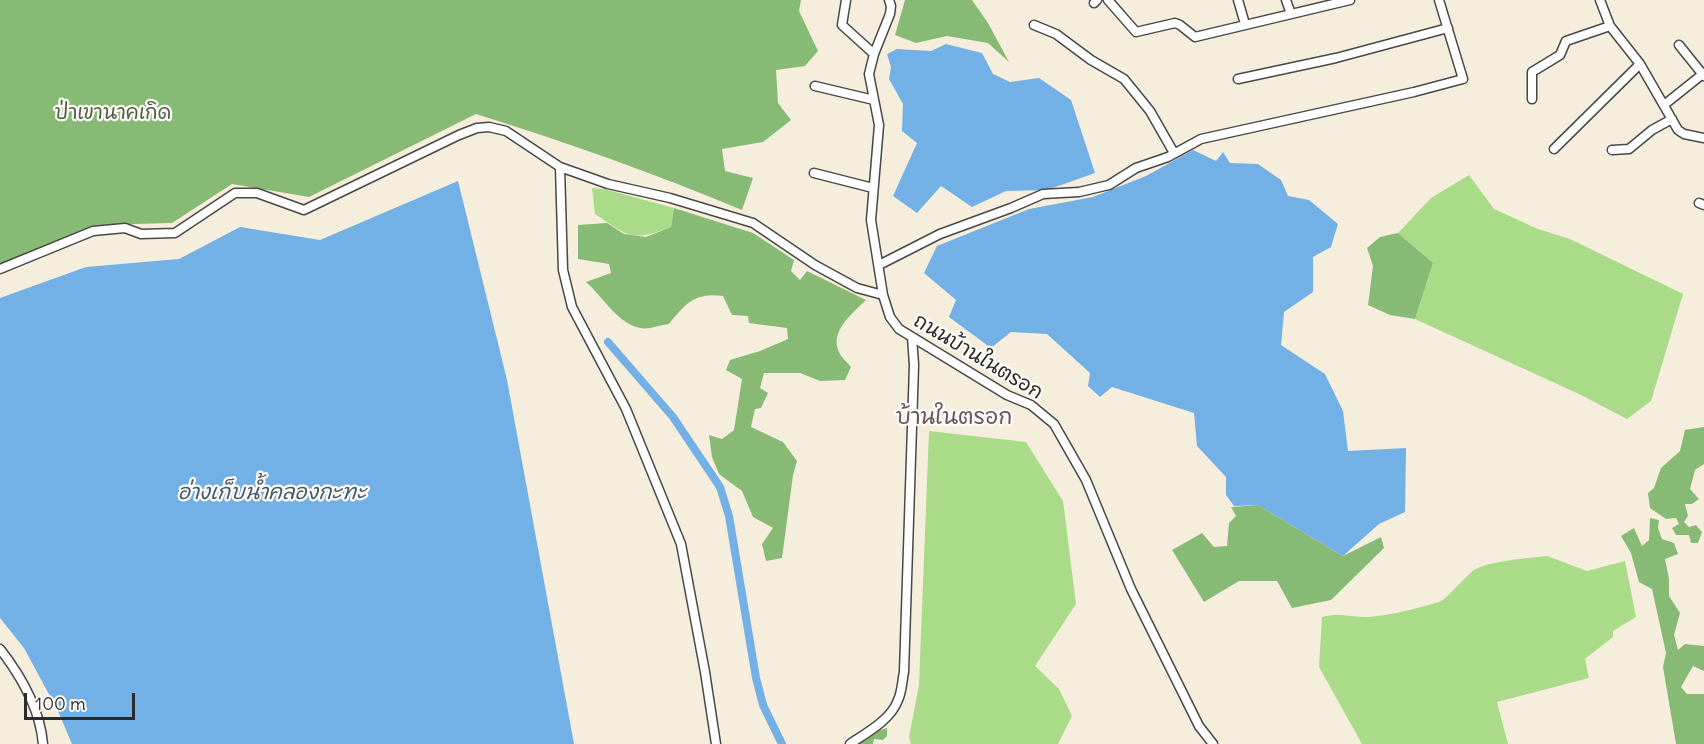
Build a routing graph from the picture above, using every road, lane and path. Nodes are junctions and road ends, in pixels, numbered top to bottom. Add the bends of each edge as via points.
1 (846, 0) edge
2 (889, 0) edge
3 (1108, 0) edge
4 (1238, 0) edge
5 (1286, 0) edge
6 (1439, 0) edge
7 (1600, 0) edge
8 (1345, 1) edge
9 (1291, 14) junction
10 (1245, 24) junction
11 (1034, 25) dead end
12 (1610, 26) junction
13 (1448, 28) junction
14 (1679, 45) dead end
15 (874, 54) junction
16 (1640, 64) junction
17 (1703, 75) edge
18 (1238, 79) dead end
19 (814, 86) dead end
20 (1532, 99) dead end
21 (874, 100) junction
22 (1664, 105) junction
23 (1672, 119) junction
24 (1704, 138) edge
25 (1554, 149) dead end
26 (1612, 150) dead end
27 (1174, 153) junction
28 (560, 167) junction
29 (814, 173) dead end
30 (873, 188) junction
31 (879, 266) junction
32 (0, 269) edge
33 (883, 295) junction
34 (912, 338) junction
35 (0, 649) edge
36 (43, 744) edge
37 (716, 744) edge
38 (850, 744) edge
39 (1213, 744) edge

1 - 15 street via 842,25
2 - 15 street, ถนนบ้านในตรอก via 890,15
3 - 10 street via 1136,32 1175,23 1195,37
4 - 10 street
5 - 9 street
6 - 13 street
7 - 12 street
8 - 9 street
9 - 10 street
11 - 27 street via 1056,34 1124,79 1150,111
12 - 16 street
12 - 20 street via 1566,41 1560,55 1532,72
13 - 18 street
13 - 27 street via 1463,79 1201,139
14 - 17 street
15 - 21 street, ถนนบ้านในตรอก via 869,74
16 - 22 street
16 - 25 street
17 - 22 street
19 - 21 street
21 - 30 street, ถนนบ้านในตรอก via 879,126
22 - 23 street
23 - 24 street via 1684,134
23 - 26 street via 1629,149
27 - 31 street via 1136,168 1109,185 1043,194 940,234
28 - 32 street via 506,131 477,128 304,210 257,193 235,193 175,233 141,234 125,228 93,231
28 - 33 street via 753,223 815,265 857,288
28 - 37 street via 562,270 572,307 626,410 681,544
29 - 30 street
30 - 31 street, ถนนบ้านในตรอก via 871,220
31 - 33 street, ถนนบ้านในตรอก
33 - 34 street, ถนนบ้านในตรอก via 890,317
34 - 38 street via 904,672 895,706
34 - 39 street, ถนนบ้านในตรอก via 1007,395 1031,405 1054,424 1086,480 1131,589 1199,726
35 - 36 street via 23,685

